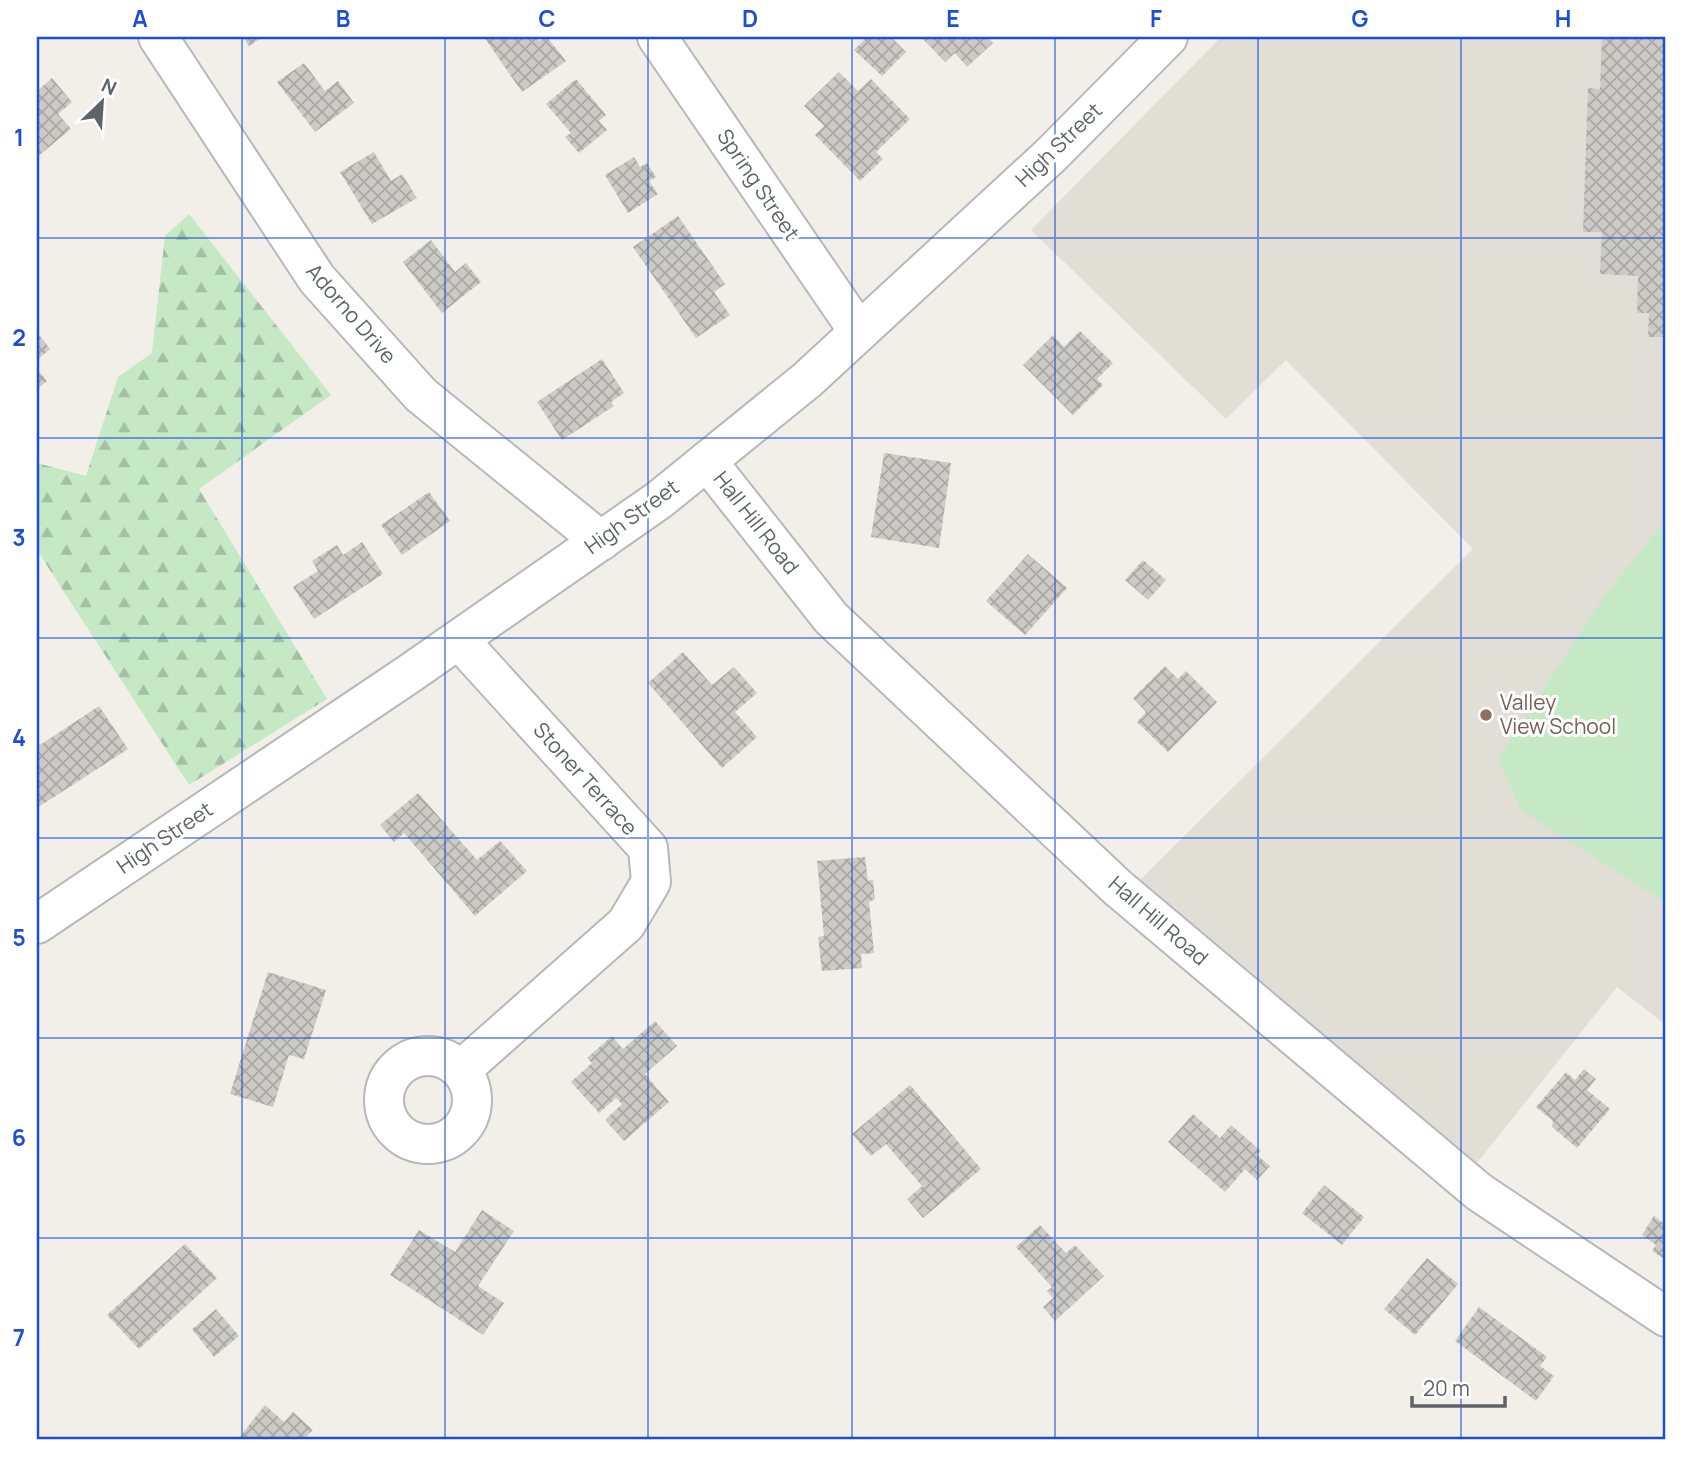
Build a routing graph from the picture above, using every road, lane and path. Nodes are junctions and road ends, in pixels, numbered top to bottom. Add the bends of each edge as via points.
1 (158, 37) edge
2 (657, 37) edge
3 (1168, 37) edge
4 (859, 332) junction
5 (707, 461) junction
6 (601, 541) junction
7 (459, 640) junction
8 (37, 924) edge
9 (461, 1070) dead end
10 (1666, 1317) edge

1 - 6 street, Adorno Drive via 317,279 421,395
2 - 4 street, Spring Street
3 - 4 street, High Street via 1051,155
4 - 5 street, High Street
5 - 6 street, High Street
5 - 10 street, Hall Hill Road via 831,618 1118,888 1479,1192
6 - 7 street, High Street
7 - 8 street, High Street
7 - 9 street, Stoner Terrace via 648,848 651,882 626,924

